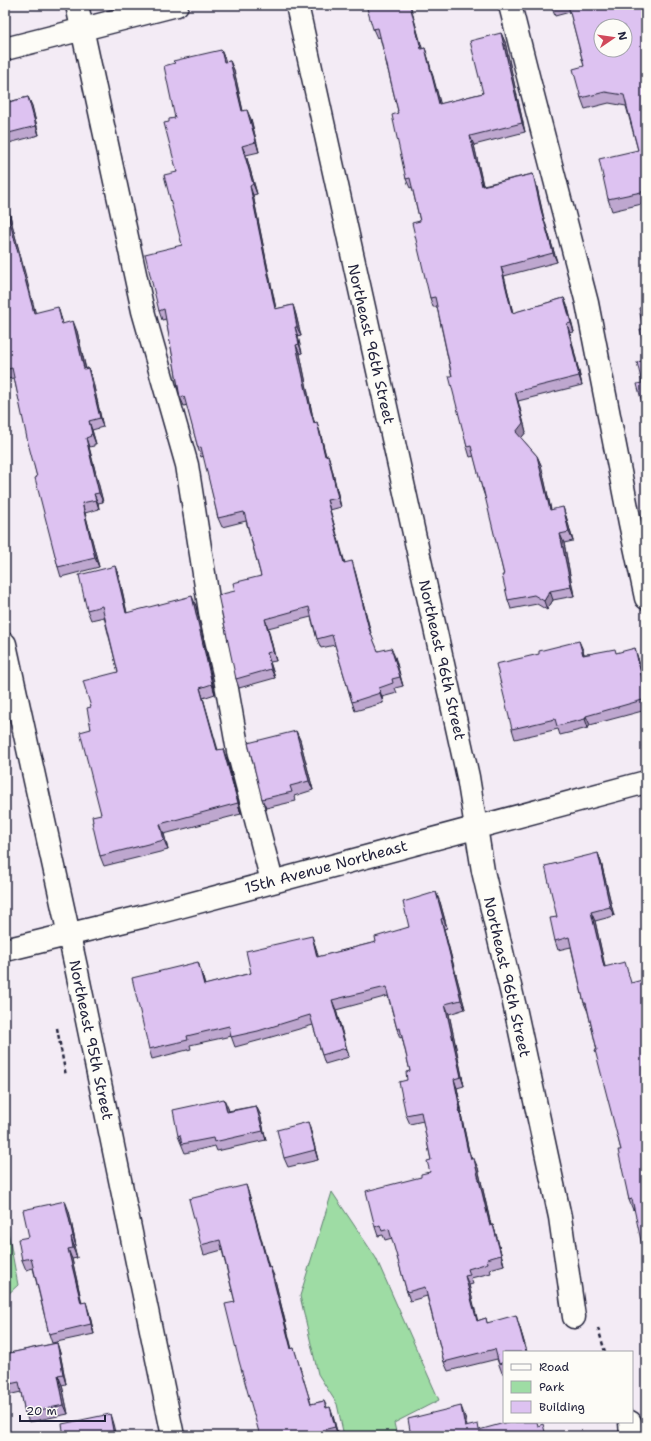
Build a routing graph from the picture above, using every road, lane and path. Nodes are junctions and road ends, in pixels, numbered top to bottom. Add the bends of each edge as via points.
1 (77, 5) edge
2 (177, 5) edge
3 (297, 5) edge
4 (510, 5) edge
5 (83, 30) junction
6 (5, 49) edge
7 (646, 598) edge
8 (5, 644) edge
9 (646, 782) edge
10 (476, 827) junction
11 (272, 881) junction
12 (70, 935) junction
13 (5, 950) edge
14 (57, 1028) dead end
15 (66, 1076) dead end
16 (574, 1317) dead end
17 (630, 1423) edge
18 (174, 1436) edge
19 (631, 1436) edge

1 - 5 street
2 - 5 street
3 - 10 street, Northeast 96th Street via 468,777
4 - 7 street via 588,303
5 - 6 street
5 - 11 street via 143,311 187,465 211,618 238,751
8 - 12 street, Northeast 95th Street
9 - 10 street, 15th Avenue Northeast
10 - 11 street, 15th Avenue Northeast
10 - 16 street, Northeast 96th Street via 483,871 560,1217
11 - 12 street, 15th Avenue Northeast
12 - 13 street, 15th Avenue Northeast
12 - 18 street, Northeast 95th Street
14 - 15 path
17 - 19 street

